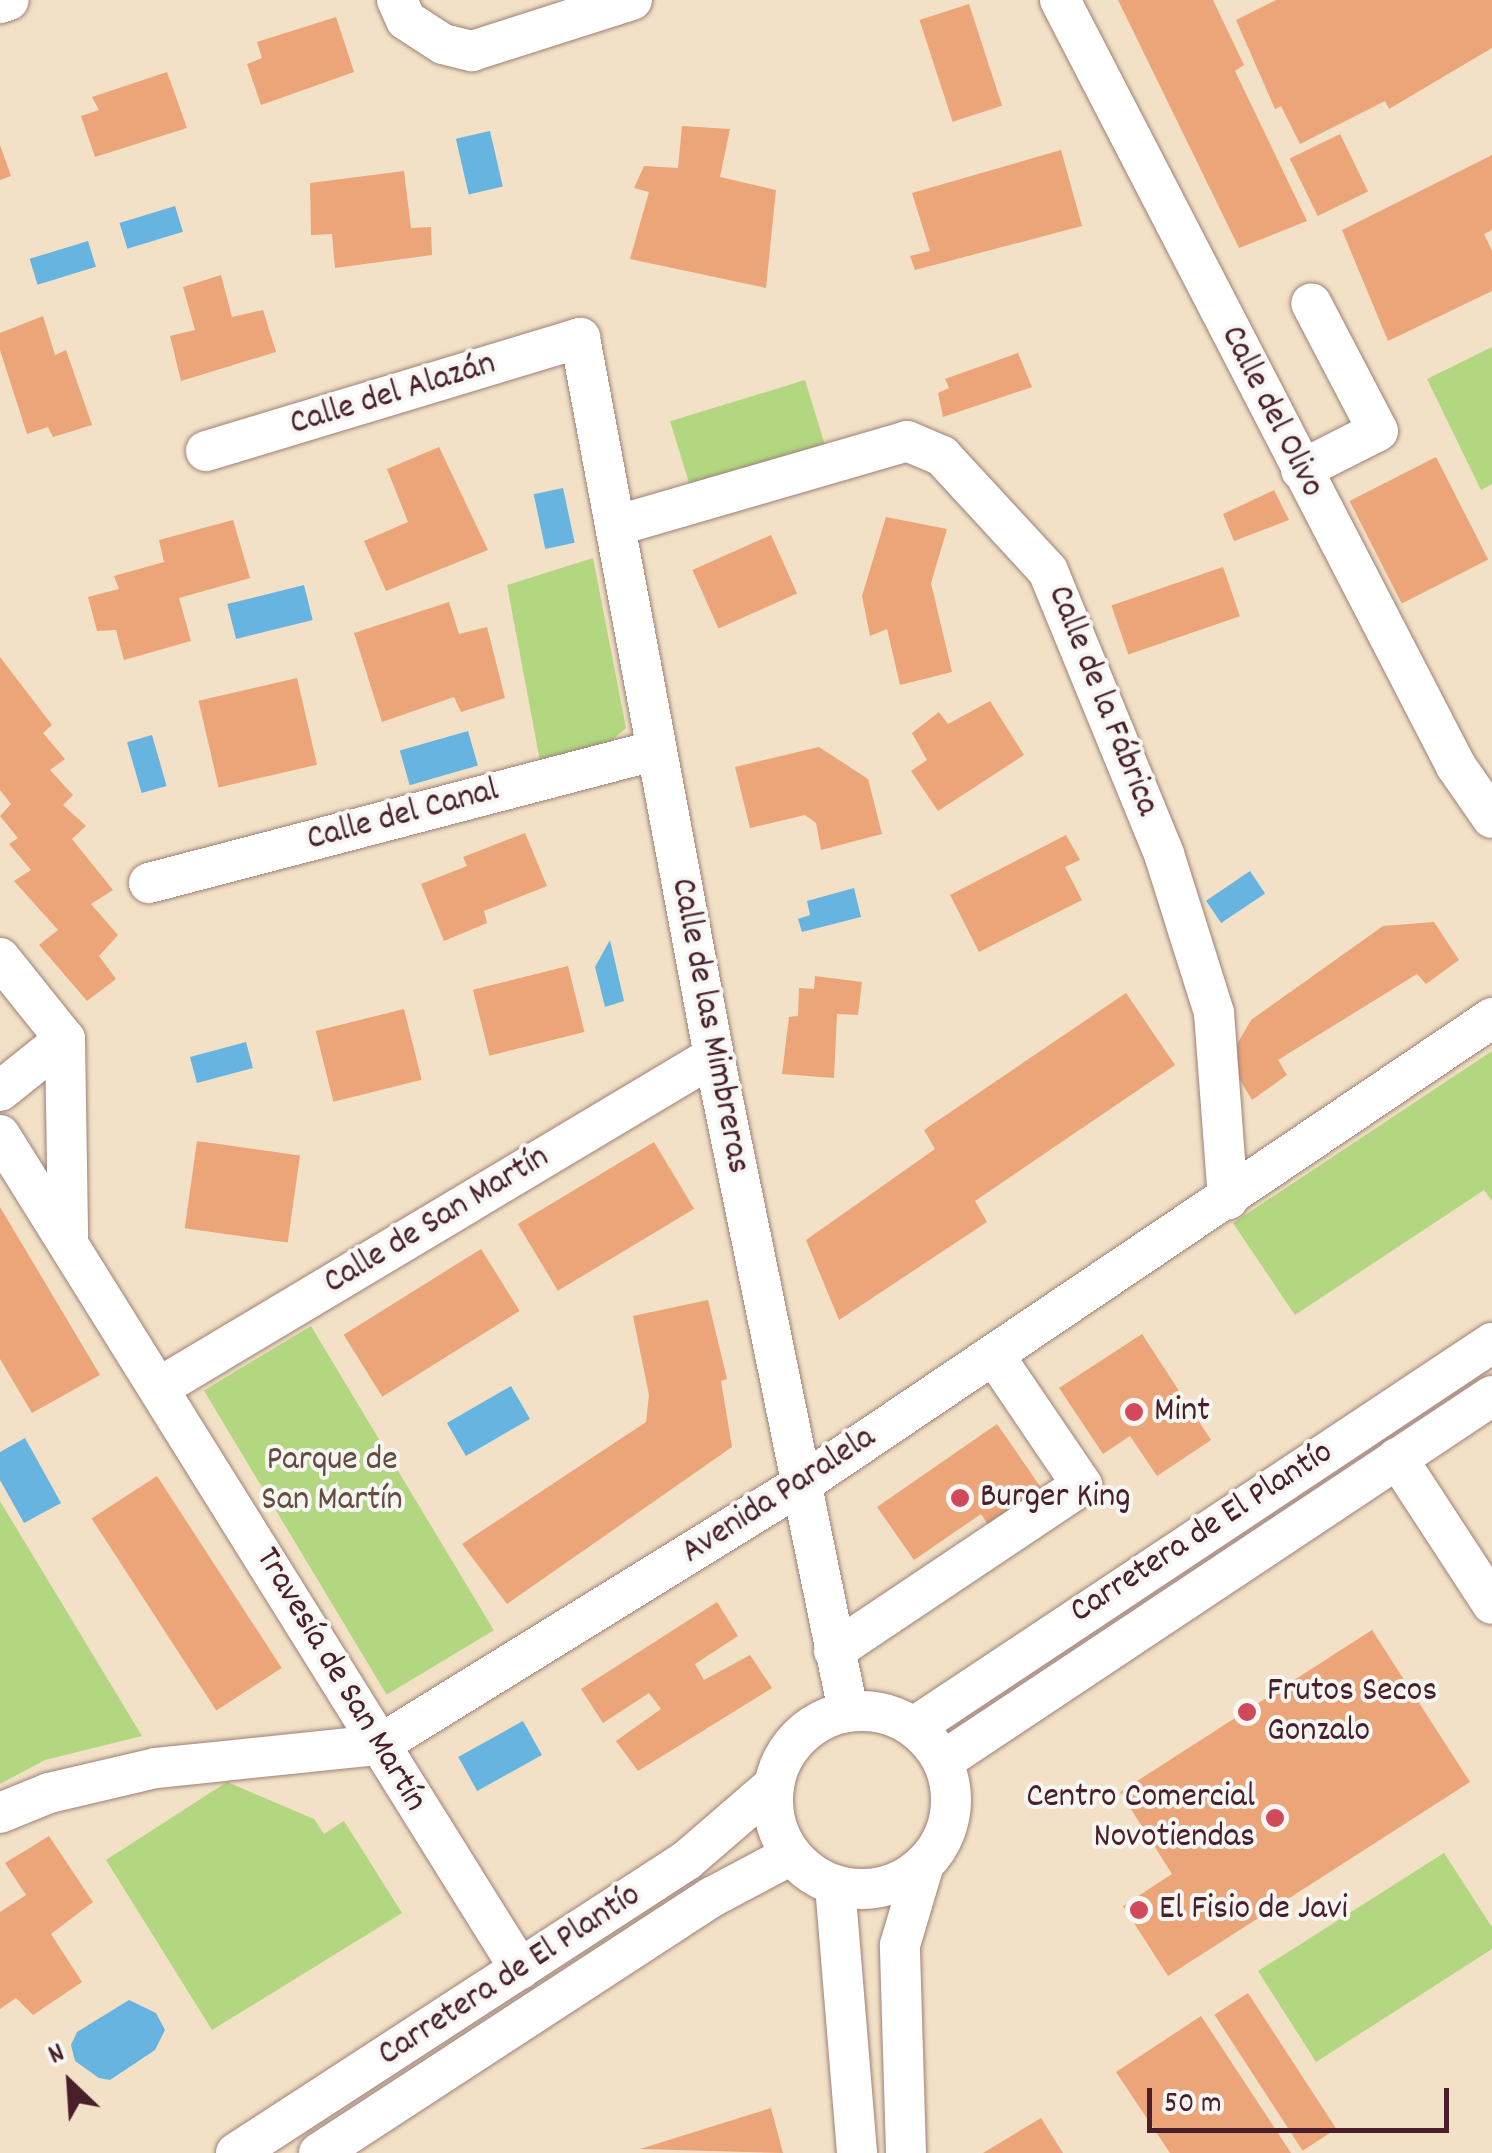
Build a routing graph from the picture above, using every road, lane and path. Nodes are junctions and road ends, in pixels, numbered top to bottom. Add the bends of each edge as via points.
1 (9, 0) edge
2 (397, 0) edge
3 (632, 0) edge
4 (1060, 0) edge
5 (0, 3) edge
6 (1311, 303) dead end
7 (580, 338) joint
8 (206, 451) dead end
9 (1301, 470) junction
10 (616, 526) junction
11 (657, 750) junction
12 (1492, 818) edge
13 (149, 882) dead end
14 (0, 958) edge
15 (1492, 1018) edge
16 (65, 1039) junction
17 (714, 1056) junction
18 (0, 1091) edge
19 (0, 1136) edge
20 (1228, 1199) junction
21 (68, 1236) junction
22 (1492, 1343) edge
23 (1004, 1370) dead end
24 (160, 1387) junction
25 (1492, 1396) edge
26 (1396, 1458) junction
27 (800, 1485) junction
28 (1492, 1604) edge
29 (834, 1651) junction
30 (848, 1712) junction
31 (914, 1727) junction
32 (379, 1745) junction
33 (943, 1761) junction
34 (774, 1786) junction
35 (0, 1813) edge
36 (792, 1855) junction
37 (924, 1864) junction
38 (836, 1885) junction
39 (520, 1969) junction
40 (236, 2153) edge
41 (319, 2153) edge
42 (857, 2153) edge
43 (906, 2153) edge

1 - 5 street
2 - 3 street via 406,20 443,44 472,51
4 - 9 street, Calle del Olivo
6 - 9 street via 1378,431
7 - 8 street, Calle del Alazán
7 - 10 street, Calle de las Mimbreras
9 - 12 street, Calle del Olivo via 1456,766
10 - 11 street, Calle de las Mimbreras
10 - 20 street, Calle de la Fábrica via 907,441 942,456 1048,571 1164,854 1214,1013
11 - 13 street, Calle del Canal
11 - 17 street, Calle de las Mimbreras
14 - 16 street
15 - 20 street, Avenida Paralela
16 - 18 street
16 - 21 street
17 - 24 street, Calle de San Martín
17 - 27 street, Calle de las Mimbreras
19 - 21 street, Travesía de San Martín
20 - 27 street, Avenida Paralela
21 - 24 street, Travesía de San Martín
22 - 31 street, Carretera de El Plantío
23 - 29 street via 1082,1485
24 - 32 street, Travesía de San Martín
25 - 26 street, Carretera de El Plantío
26 - 28 street
26 - 33 street, Carretera de El Plantío
27 - 29 street, Calle de las Mimbreras
27 - 32 street, Avenida Paralela
29 - 30 street, Calle de las Mimbreras
30 - 31 street via 871,1711
30 - 34 street via 799,1736
31 - 33 street
32 - 35 street, Avenida Paralela via 156,1768 49,1793
32 - 39 street, Travesía de San Martín
33 - 37 street via 950,1816
34 - 36 street via 779,1834
34 - 39 street, Carretera de El Plantío via 686,1860
36 - 38 street
36 - 41 street, Carretera de El Plantío via 712,1897
37 - 38 street via 882,1886
37 - 43 street via 900,1945
38 - 42 street
39 - 40 street, Carretera de El Plantío

